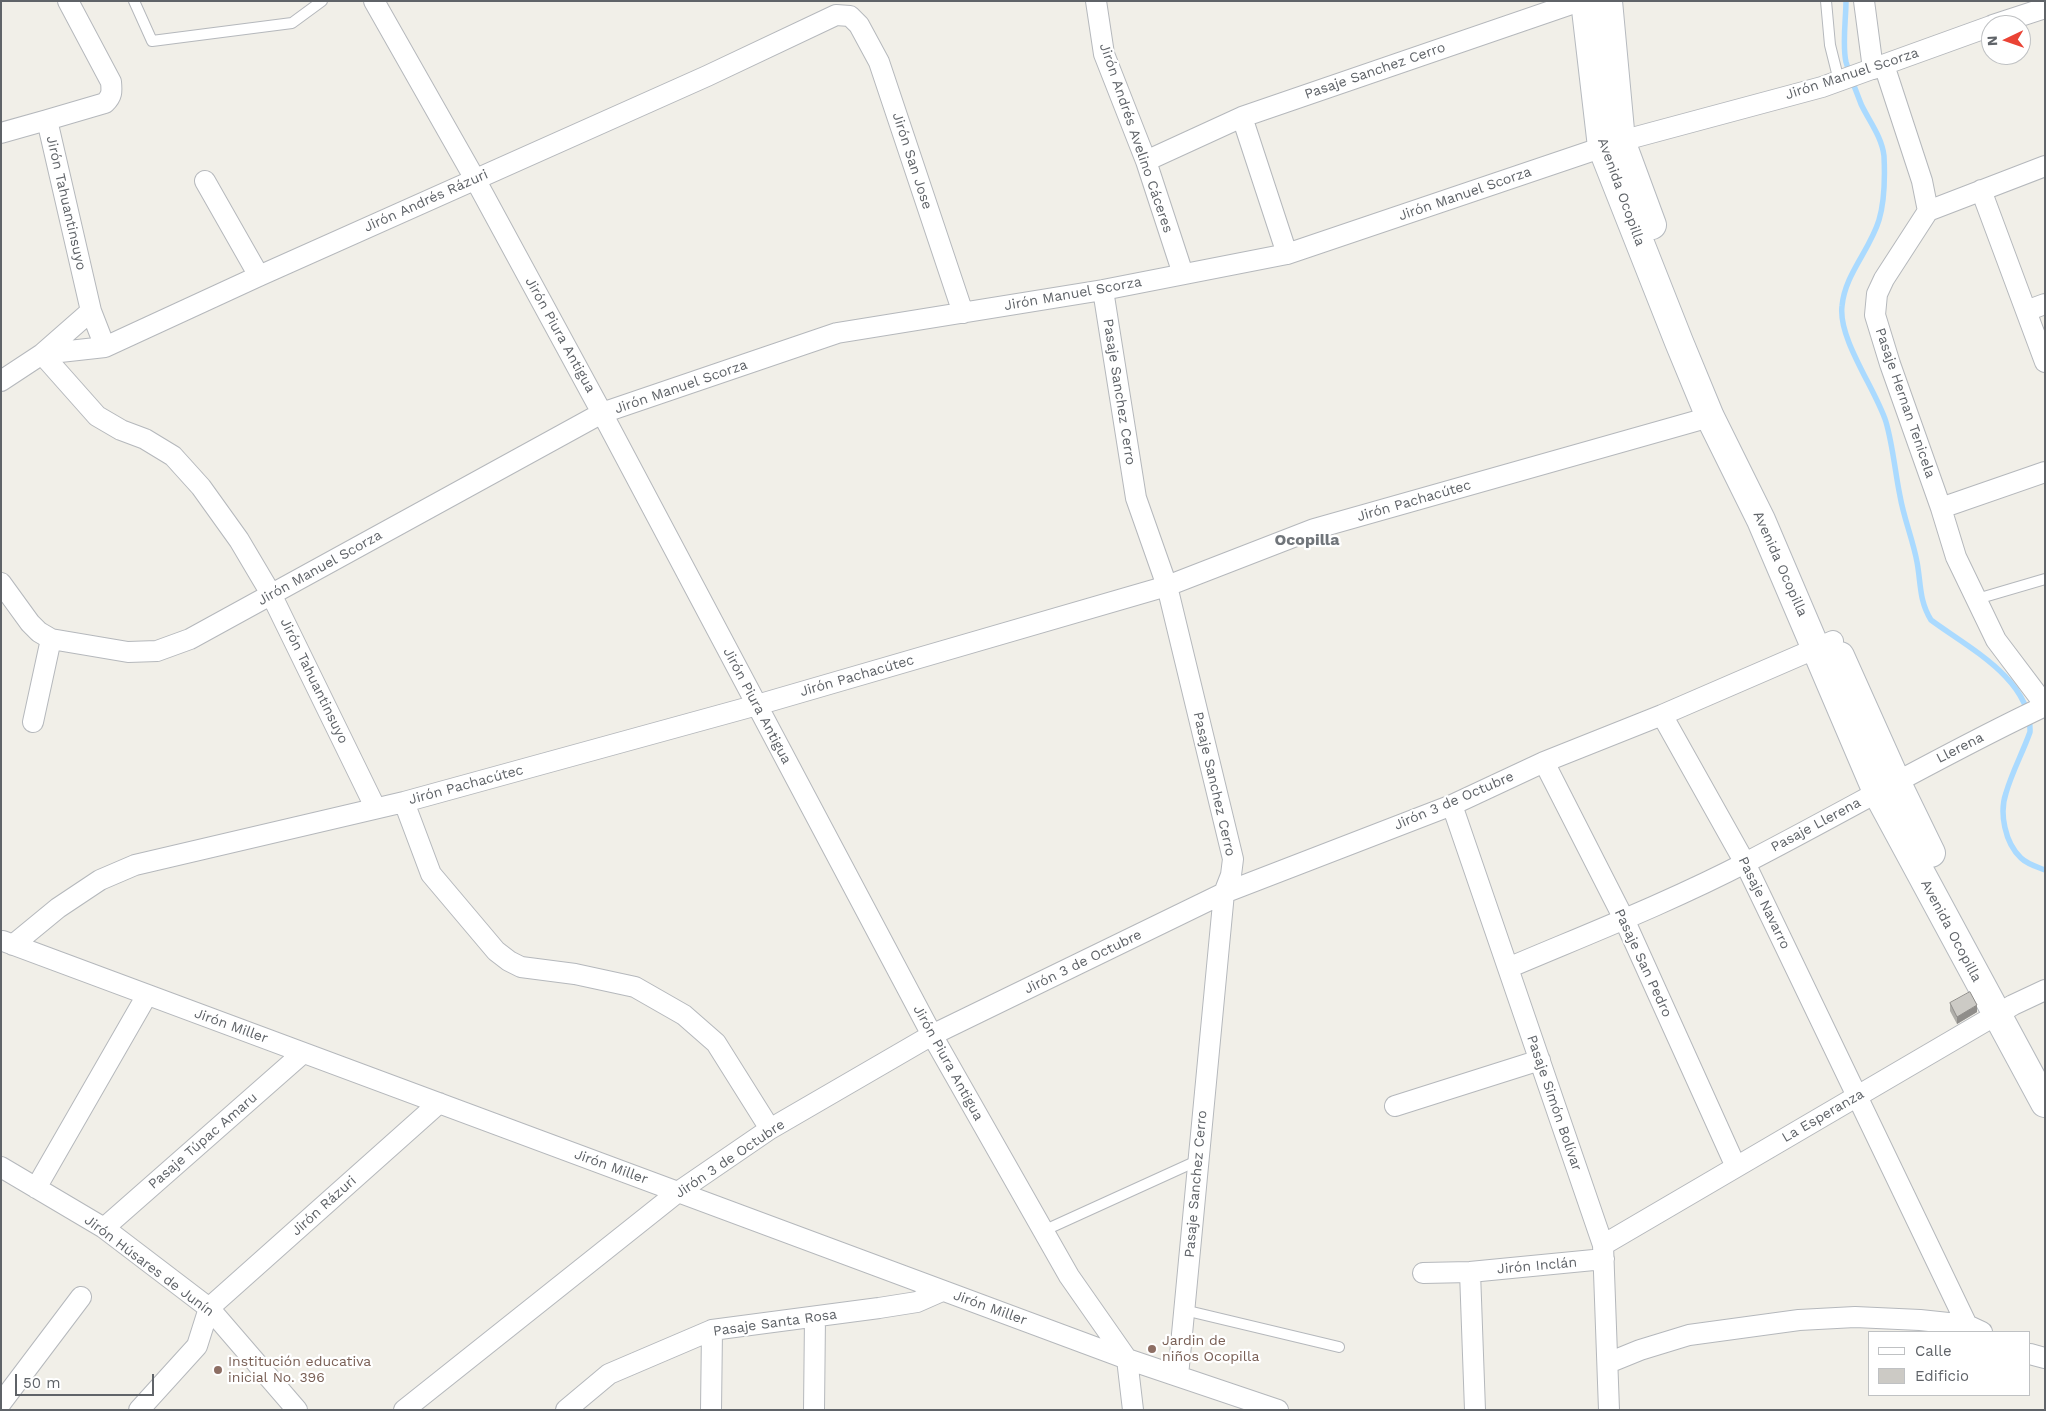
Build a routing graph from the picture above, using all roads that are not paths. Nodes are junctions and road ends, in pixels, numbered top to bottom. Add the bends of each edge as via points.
1 (68, 1) edge
2 (134, 1) edge
3 (322, 1) edge
4 (374, 1) edge
5 (1096, 1) edge
6 (1580, 1) edge
7 (1585, 1) edge
8 (1608, 1) edge
9 (1826, 1) edge
10 (1864, 1) edge
11 (2045, 8) edge
12 (2023, 15) edge
13 (850, 16) joint
14 (1981, 29) edge
15 (1875, 68) junction
16 (1839, 81) junction
17 (1242, 117) junction
18 (47, 120) junction
19 (1, 133) edge
20 (1612, 144) junction
21 (1146, 161) junction
22 (2045, 166) edge
23 (475, 179) junction
24 (205, 181) dead end
25 (1981, 190) junction
26 (1928, 211) junction
27 (1287, 254) junction
28 (1183, 274) junction
29 (259, 276) junction
30 (1103, 290) junction
31 (2045, 304) edge
32 (91, 311) junction
33 (2026, 311) junction
34 (963, 313) junction
35 (105, 347) junction
36 (42, 354) junction
37 (2045, 362) edge
38 (1, 381) edge
39 (602, 413) junction
40 (1710, 417) junction
41 (2045, 472) edge
42 (1941, 508) junction
43 (2045, 579) edge
44 (1, 583) edge
45 (1167, 586) junction
46 (271, 594) junction
47 (1977, 599) junction
48 (51, 639) junction
49 (1825, 645) junction
50 (757, 705) junction
51 (2045, 705) edge
52 (1662, 715) junction
53 (33, 722) dead end
54 (1544, 762) junction
55 (1886, 786) junction
56 (404, 802) junction
57 (1452, 804) junction
58 (375, 807) junction
59 (1745, 863) junction
60 (1224, 893) junction
61 (1624, 919) junction
62 (7, 943) edge
63 (1508, 968) junction
64 (2045, 990) edge
65 (147, 995) junction
66 (2004, 1010) junction
67 (932, 1035) junction
68 (303, 1053) junction
69 (1540, 1060) junction
70 (2045, 1064) edge
71 (1857, 1096) junction
72 (438, 1103) junction
73 (2045, 1103) edge
74 (1395, 1106) dead end
75 (770, 1129) junction
76 (1199, 1160) junction
77 (1, 1167) edge
78 (1736, 1167) junction
79 (36, 1188) junction
80 (678, 1192) junction
81 (104, 1228) junction
82 (1044, 1231) junction
83 (1604, 1252) junction
84 (1470, 1272) junction
85 (1424, 1273) dead end
86 (942, 1290) junction
87 (81, 1297) dead end
88 (208, 1308) junction
89 (1184, 1310) junction
90 (815, 1316) junction
91 (1975, 1329) edge
92 (712, 1330) junction
93 (1338, 1347) dead end
94 (2031, 1354) edge
95 (2045, 1358) edge
96 (1127, 1360) junction
97 (1608, 1363) junction
98 (1178, 1376) junction
99 (1, 1403) edge
100 (139, 1410) edge
101 (297, 1410) edge
102 (404, 1410) edge
103 (566, 1410) edge
104 (711, 1410) edge
105 (814, 1410) edge
106 (1133, 1410) edge
107 (1278, 1410) edge
108 (1475, 1410) edge
109 (1609, 1410) edge

1 - 18 street, Jirón Tahuantinsuyo via 111,82 111,98 105,103
2 - 3 lane via 152,41 292,23
4 - 23 street, Jirón Piura Antigua
5 - 21 street, Jirón Andrés Avelino Cáceres via 1104,54
6 - 17 street, Pasaje Sanchez Cerro
7 - 20 street, Avenida Ocopilla
8 - 20 street, Avenida Ocopilla
9 - 16 lane via 1830,45
10 - 15 street
11 - 12 street, Jirón Manuel Scorza
13 - 23 street, Jirón Andrés Rázuri via 836,15
13 - 34 street, Jirón San Jose via 859,25 879,62
14 - 15 street, Jirón Manuel Scorza
15 - 16 street, Jirón Manuel Scorza
15 - 26 street via 1922,181
16 - 20 street, Jirón Manuel Scorza
17 - 21 street, Pasaje Sanchez Cerro
17 - 27 street
18 - 19 street
18 - 32 street, Jirón Tahuantinsuyo
20 - 27 street, Jirón Manuel Scorza
20 - 40 street, Avenida Ocopilla
20 - 49 street, Avenida Ocopilla via 1714,384 1777,512
21 - 28 street, Jirón Andrés Avelino Cáceres
22 - 25 street
23 - 29 street, Jirón Andrés Rázuri
23 - 39 street, Jirón Piura Antigua
24 - 29 street
25 - 26 street
25 - 33 street
26 - 42 street, Pasaje Hernan Tenicela via 1884,279 1877,294 1875,315
27 - 28 street, Jirón Manuel Scorza
28 - 30 street, Jirón Manuel Scorza
29 - 35 street, Jirón Andrés Rázuri
30 - 34 street, Jirón Manuel Scorza
30 - 45 street, Pasaje Sanchez Cerro via 1136,498
31 - 33 street
32 - 35 street, Jirón Tahuantinsuyo
32 - 36 street
33 - 37 street
34 - 39 street, Jirón Manuel Scorza via 837,333
35 - 36 street, Jirón Andrés Rázuri
36 - 38 street, Jirón Andrés Rázuri
36 - 46 street, Jirón Tahuantinsuyo via 97,416 121,430 146,438 173,456 201,487 239,540
39 - 46 street, Jirón Manuel Scorza
39 - 50 street, Jirón Piura Antigua
40 - 45 street, Jirón Pachacútec via 1314,529
40 - 49 street, Avenida Ocopilla
41 - 42 street
42 - 47 street, Pasaje Hernan Tenicela via 1956,557
43 - 47 lane
44 - 48 street via 30,623
45 - 50 street, Jirón Pachacútec
45 - 60 street, Pasaje Sanchez Cerro via 1233,859
46 - 48 street, Jirón Manuel Scorza via 190,639 157,651 128,652
46 - 58 street, Jirón Tahuantinsuyo
47 - 51 street, Pasaje Hernan Tenicela via 1996,640
48 - 53 street
49 - 52 street, Jirón 3 de Octubre
49 - 55 street, Avenida Ocopilla
50 - 56 street, Jirón Pachacútec
50 - 67 street, Jirón Piura Antigua
51 - 55 street, Llerena
52 - 54 street, Jirón 3 de Octubre
52 - 59 street, Pasaje Navarro
54 - 57 street, Jirón 3 de Octubre
54 - 61 street, Pasaje San Pedro
55 - 59 street, Pasaje Llerena
55 - 66 street, Avenida Ocopilla via 1923,839
56 - 58 street, Jirón Pachacútec
56 - 75 street via 432,874 496,950 521,967 635,987 684,1015 716,1043
57 - 60 street, Jirón 3 de Octubre
57 - 63 street, Pasaje Simón Bolívar
58 - 62 street, Jirón Pachacútec via 135,865 100,880
59 - 61 street, Pasaje Llerena
59 - 71 street, Pasaje Navarro
60 - 67 street, Jirón 3 de Octubre
60 - 76 street, Pasaje Sanchez Cerro
61 - 63 street, Pasaje Llerena
61 - 78 street, Pasaje San Pedro
62 - 65 street, Jirón Miller
63 - 69 street, Pasaje Simón Bolívar
64 - 66 street, La Esperanza
65 - 68 street, Jirón Miller
65 - 79 street
66 - 70 street, Avenida Ocopilla
66 - 71 street, La Esperanza
66 - 73 street, Avenida Ocopilla
67 - 75 street, Jirón 3 de Octubre
67 - 82 street, Jirón Piura Antigua
68 - 72 street, Jirón Miller
68 - 81 street, Pasaje Túpac Amaru
69 - 74 street
69 - 83 street, Pasaje Simón Bolívar
71 - 78 street, La Esperanza
71 - 91 street, Pasaje Navarro
72 - 80 street, Jirón Miller
72 - 88 street, Jirón Rázuri
75 - 80 street, Jirón 3 de Octubre
76 - 82 lane
76 - 89 street, Pasaje Sanchez Cerro
77 - 79 street, Jirón Húsares de Junín
78 - 83 street, La Esperanza
79 - 81 street, Jirón Húsares de Junín
80 - 86 street, Jirón Miller
80 - 102 street, Jirón 3 de Octubre
81 - 88 street, Jirón Húsares de Junín
82 - 96 street, Jirón Piura Antigua via 1069,1276
83 - 84 street, Jirón Inclán
83 - 97 street, Pasaje Simón Bolívar
84 - 85 street, Jirón Inclán
84 - 108 street
86 - 90 street, Pasaje Santa Rosa via 917,1302
86 - 96 street, Jirón Miller
87 - 99 street
88 - 100 street via 197,1346
88 - 101 street, Jirón Húsares de Junín
89 - 93 lane
89 - 98 street, Pasaje Sanchez Cerro
90 - 92 street, Pasaje Santa Rosa
90 - 105 street
91 - 97 street via 1920,1320 1855,1317 1799,1320 1689,1335
92 - 103 street, Pasaje Santa Rosa via 609,1374
92 - 104 street
94 - 95 street
96 - 98 street, Jirón Miller
96 - 106 street, Jirón Piura Antigua
97 - 109 street, Pasaje Simón Bolívar
98 - 107 street, Jirón Miller

